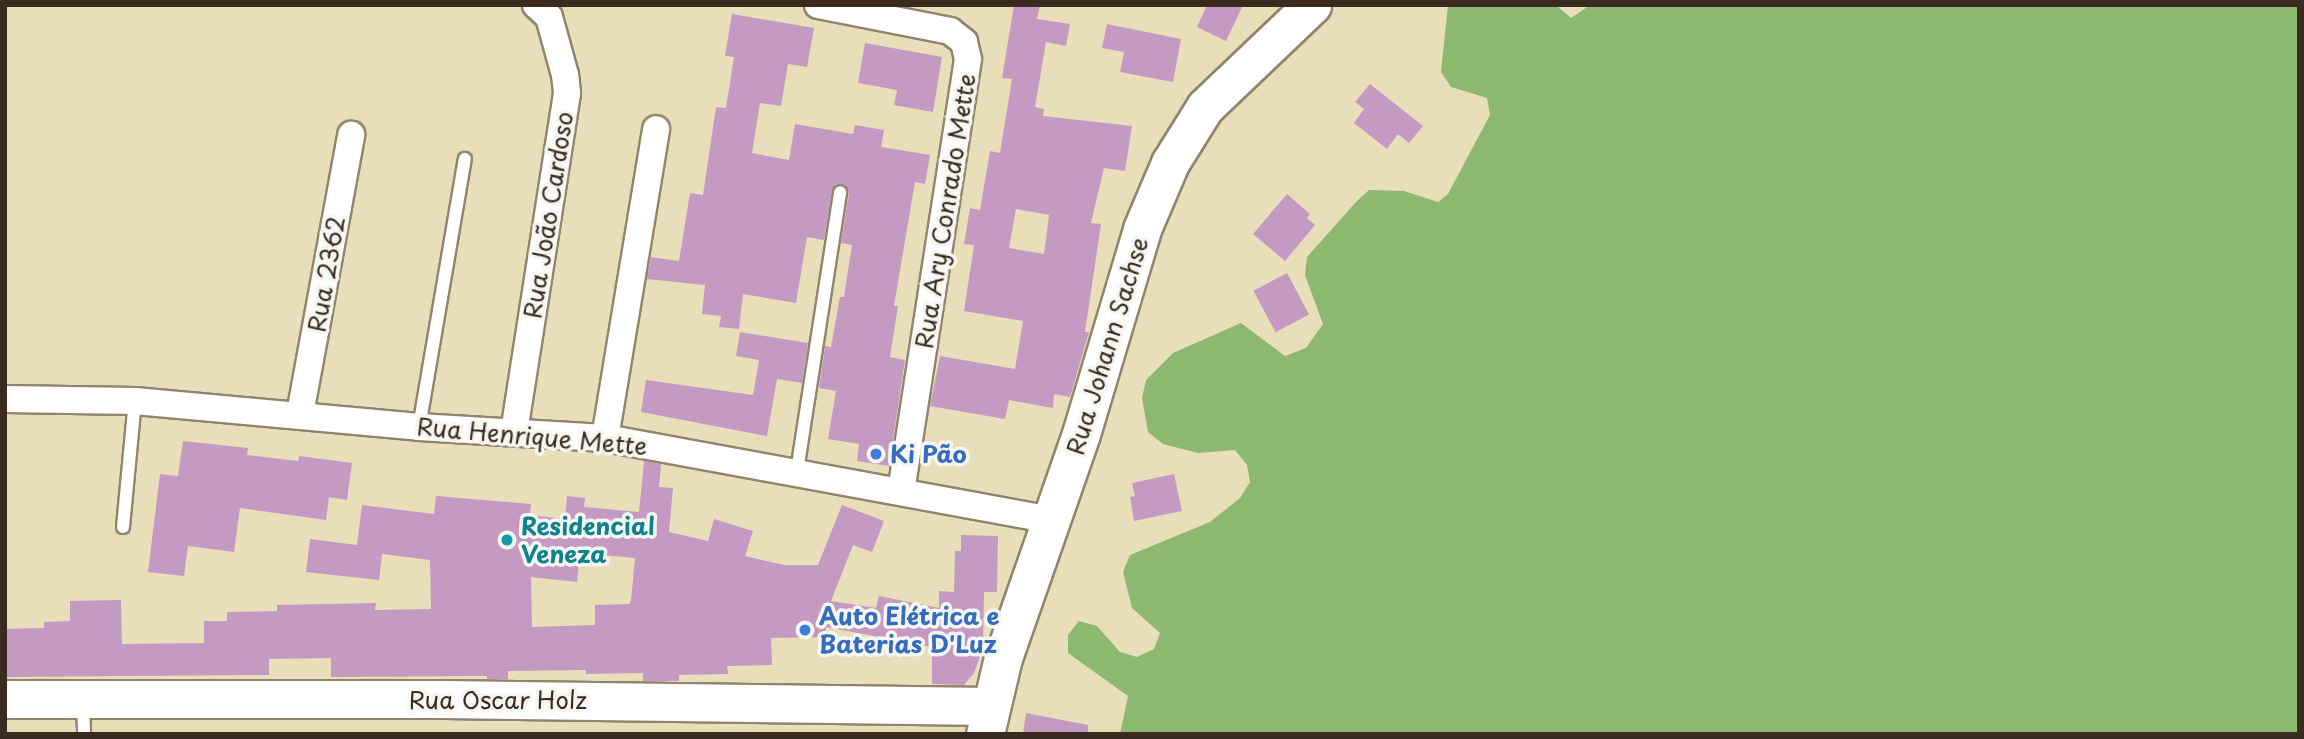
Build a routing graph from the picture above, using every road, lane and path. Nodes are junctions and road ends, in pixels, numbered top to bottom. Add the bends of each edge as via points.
1 (536, 5) edge
2 (1312, 5) edge
3 (831, 7) edge
4 (656, 129) dead end
5 (351, 135) dead end
6 (465, 159) dead end
7 (840, 192) dead end
8 (5, 399) edge
9 (135, 401) junction
10 (300, 414) junction
11 (419, 427) junction
12 (514, 432) junction
13 (605, 438) junction
14 (797, 471) junction
15 (901, 490) junction
16 (1053, 520) junction
17 (123, 527) dead end
18 (5, 699) edge
19 (84, 716) edge
20 (988, 720) edge

1 - 12 street, Rua João Cardoso via 549,17 566,93
2 - 16 street, Rua Johann Sachse via 1205,107 1170,163 1142,229
3 - 15 street, Rua Ary Conrado Mette via 950,31 964,42 968,59
4 - 13 street
5 - 10 street, Rua 2362
6 - 11 lane
7 - 14 lane
8 - 9 street, Rua Henrique Mette
9 - 10 street, Rua Henrique Mette
9 - 17 lane
10 - 11 street, Rua Henrique Mette
11 - 12 street, Rua Henrique Mette
12 - 13 street, Rua Henrique Mette
13 - 14 street, Rua Henrique Mette
14 - 15 street, Rua Henrique Mette
15 - 16 street, Rua Henrique Mette
16 - 20 street, Rua Johann Sachse via 1003,658
18 - 19 street, Rua Oscar Holz
19 - 20 street, Rua Oscar Holz via 443,699

